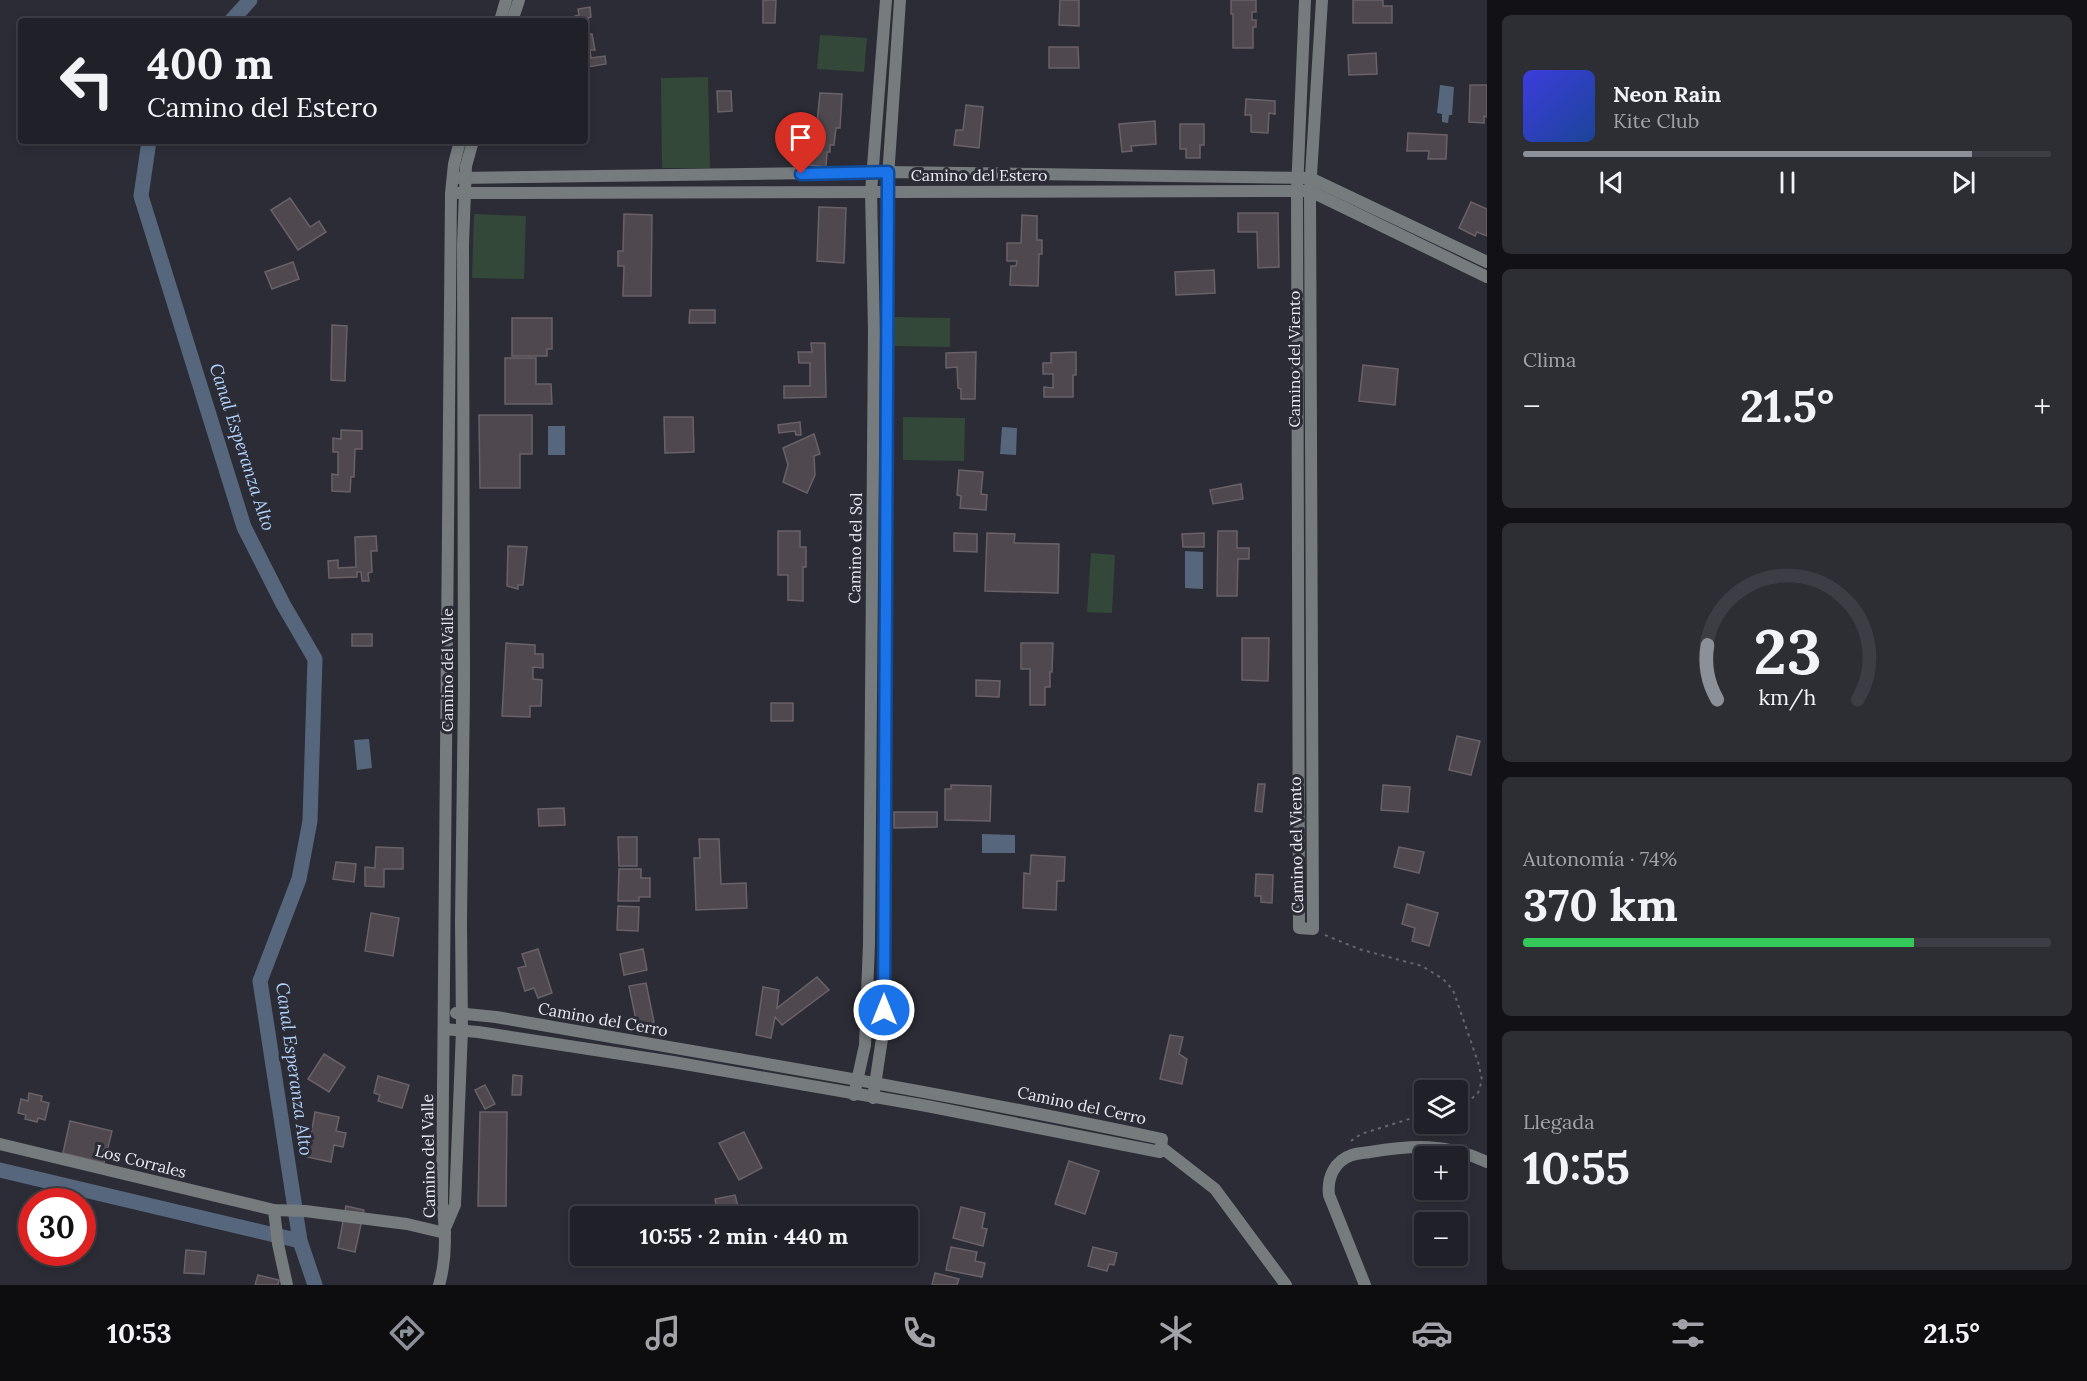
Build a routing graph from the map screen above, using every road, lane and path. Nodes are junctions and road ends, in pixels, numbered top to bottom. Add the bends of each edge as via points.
1 (506, 0) edge
2 (519, 0) edge
3 (886, 0) edge
4 (900, 0) edge
5 (1305, 0) edge
6 (1322, 0) edge
7 (501, 18) edge
8 (513, 18) edge
9 (459, 144) edge
10 (472, 144) edge
11 (888, 172) junction
12 (873, 173) junction
13 (452, 177) junction
14 (466, 178) junction
15 (1304, 178) junction
16 (1303, 191) junction
17 (871, 192) junction
18 (887, 192) junction
19 (451, 193) junction
20 (465, 193) junction
21 (1487, 262) edge
22 (1487, 277) edge
23 (1313, 929) joint
24 (444, 1011) junction
25 (461, 1013) junction
26 (444, 1029) junction
27 (462, 1030) junction
28 (878, 1077) junction
29 (858, 1079) junction
30 (855, 1095) junction
31 (873, 1098) junction
32 (1468, 1101) edge
33 (1414, 1117) edge
34 (1347, 1143) dead end
35 (0, 1144) edge
36 (1161, 1147) junction
37 (1487, 1161) edge
38 (274, 1210) junction
39 (445, 1230) junction
40 (287, 1285) edge
41 (440, 1285) edge
42 (1286, 1285) edge
43 (1365, 1285) edge

1 - 7 street
2 - 8 street
3 - 12 street, Camino del Sol
4 - 11 street, Camino del Sol
5 - 15 street, Camino del Viento
6 - 15 street, Camino del Viento
9 - 13 street, Camino del Valle
10 - 14 street, Camino del Valle
11 - 12 street, Camino del Estero
11 - 15 street, Camino del Estero
11 - 18 street, Camino del Sol
12 - 14 street, Camino del Estero
12 - 17 street, Camino del Sol
13 - 14 street, Camino del Estero
13 - 19 street, Camino del Valle
14 - 20 street, Camino del Valle
15 - 16 street, Camino del Viento
15 - 21 street, Camino del Estero
16 - 18 street, Camino del Estero
16 - 22 street, Camino del Estero
16 - 23 street, Camino del Viento
17 - 18 street, Camino del Estero
17 - 20 street, Camino del Estero
17 - 29 street, Camino del Sol via 874,342 869,944 865,1045
18 - 28 street, Camino del Sol via 884,1032
19 - 20 street, Camino del Estero
19 - 24 street, Camino del Valle
20 - 25 street, Camino del Valle
23 - 32 path via 1359,949 1422,966 1454,990 1482,1080 1478,1093
24 - 25 street, Camino del Cerro
24 - 26 street, Camino del Valle
25 - 27 street, Camino del Valle
25 - 29 street, Camino del Cerro
26 - 27 street, Camino del Cerro
26 - 39 street, Camino del Valle
27 - 30 street, Camino del Cerro
27 - 39 street, Camino del Valle via 455,1205
28 - 29 street, Camino del Cerro
28 - 31 street, Camino del Sol
28 - 36 street, Camino del Cerro via 1162,1139
29 - 30 street, Camino del Sol
30 - 31 street, Camino del Cerro
31 - 36 street, Camino del Cerro via 1160,1152
33 - 34 path via 1361,1134
35 - 38 street, Los Corrales
36 - 42 street via 1215,1189
37 - 43 street via 1445,1148 1414,1146 1352,1155 1338,1164 1329,1182 1329,1195
38 - 39 street, Los Corrales
38 - 40 street
39 - 41 street

